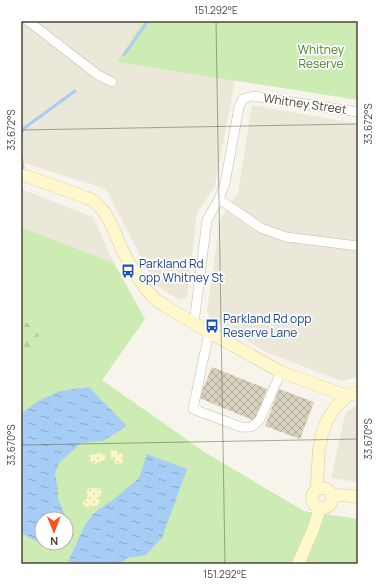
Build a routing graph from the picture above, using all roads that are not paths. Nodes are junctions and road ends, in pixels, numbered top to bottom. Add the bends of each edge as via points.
1 (28, 21) edge
2 (112, 82) dead end
3 (358, 112) edge
4 (21, 175) edge
5 (219, 198) junction
6 (358, 246) edge
7 (194, 323) junction
8 (209, 332) junction
9 (280, 372) junction
10 (353, 394) edge
11 (318, 489) junction
12 (332, 496) junction
13 (358, 497) edge
14 (320, 508) junction
15 (298, 564) edge

1 - 2 street via 98,75
3 - 5 street, Whitney Street via 253,96 243,99 225,183
4 - 7 street via 94,201 105,213 129,263 145,288 156,300
5 - 6 street via 261,228 286,237
5 - 7 street, Whitney Street via 207,220
7 - 8 street
8 - 9 street
8 - 9 street via 193,410 241,427 254,426 260,419
9 - 10 street
10 - 11 street via 335,408 327,420 322,434
11 - 12 street via 327,489
11 - 14 street via 311,499 314,505
12 - 13 street
12 - 14 street via 327,508
14 - 15 street

